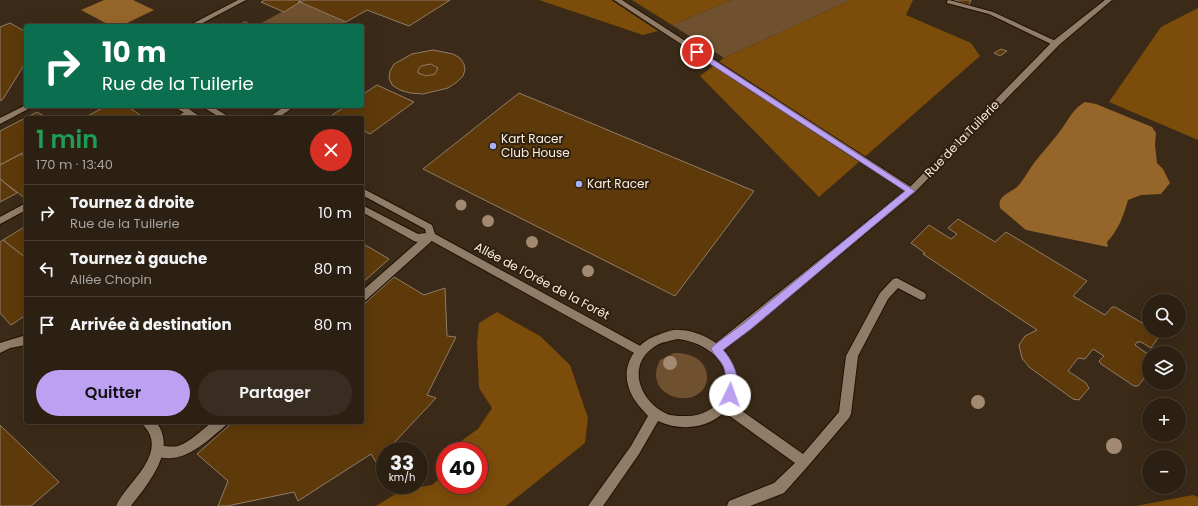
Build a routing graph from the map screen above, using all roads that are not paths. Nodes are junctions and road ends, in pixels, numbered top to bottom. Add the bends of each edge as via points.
1 (242, 0) edge
2 (617, 0) edge
3 (1109, 0) edge
4 (949, 2) dead end
5 (196, 24) edge
6 (1056, 43) junction
7 (26, 108) edge
8 (181, 108) edge
9 (209, 108) edge
10 (288, 108) edge
11 (189, 112) junction
12 (182, 116) edge
13 (196, 116) edge
14 (223, 116) edge
15 (275, 116) edge
16 (0, 121) edge
17 (911, 191) junction
18 (364, 192) edge
19 (24, 207) edge
20 (364, 209) edge
21 (0, 221) edge
22 (431, 236) junction
23 (364, 295) edge
24 (921, 296) dead end
25 (24, 340) edge
26 (0, 348) edge
27 (717, 349) junction
28 (640, 351) junction
29 (724, 405) junction
30 (656, 414) junction
31 (150, 424) edge
32 (219, 424) edge
33 (157, 451) junction
34 (804, 462) junction
35 (123, 506) edge
36 (595, 506) edge
37 (734, 506) edge

1 - 5 street
2 - 17 street
3 - 6 street, Rue de la Tuilerie
4 - 6 street via 991,14
6 - 17 street, Rue de la Tuilerie
7 - 16 street
8 - 11 street
9 - 14 street
10 - 15 street
11 - 12 street
11 - 13 street
17 - 27 street, Rue de la Tuilerie
18 - 22 street, Allée de l'Orée de la Forêt via 429,227
19 - 21 street
20 - 22 street, Allée de l'Orée de la Forêt via 417,238
22 - 23 street
22 - 28 street, Allée de l'Orée de la Forêt
24 - 34 street via 897,282 884,296 852,356 845,414
25 - 26 street
27 - 28 street via 698,338 677,334 663,336 650,342
27 - 29 street via 731,370 730,395
28 - 30 street via 633,363 635,391 643,404
29 - 30 street via 714,415 701,421 685,423
29 - 34 street
30 - 36 street via 635,450
31 - 33 street via 158,436
32 - 33 street via 195,444 178,452
33 - 35 street via 150,469
34 - 37 street via 779,488

